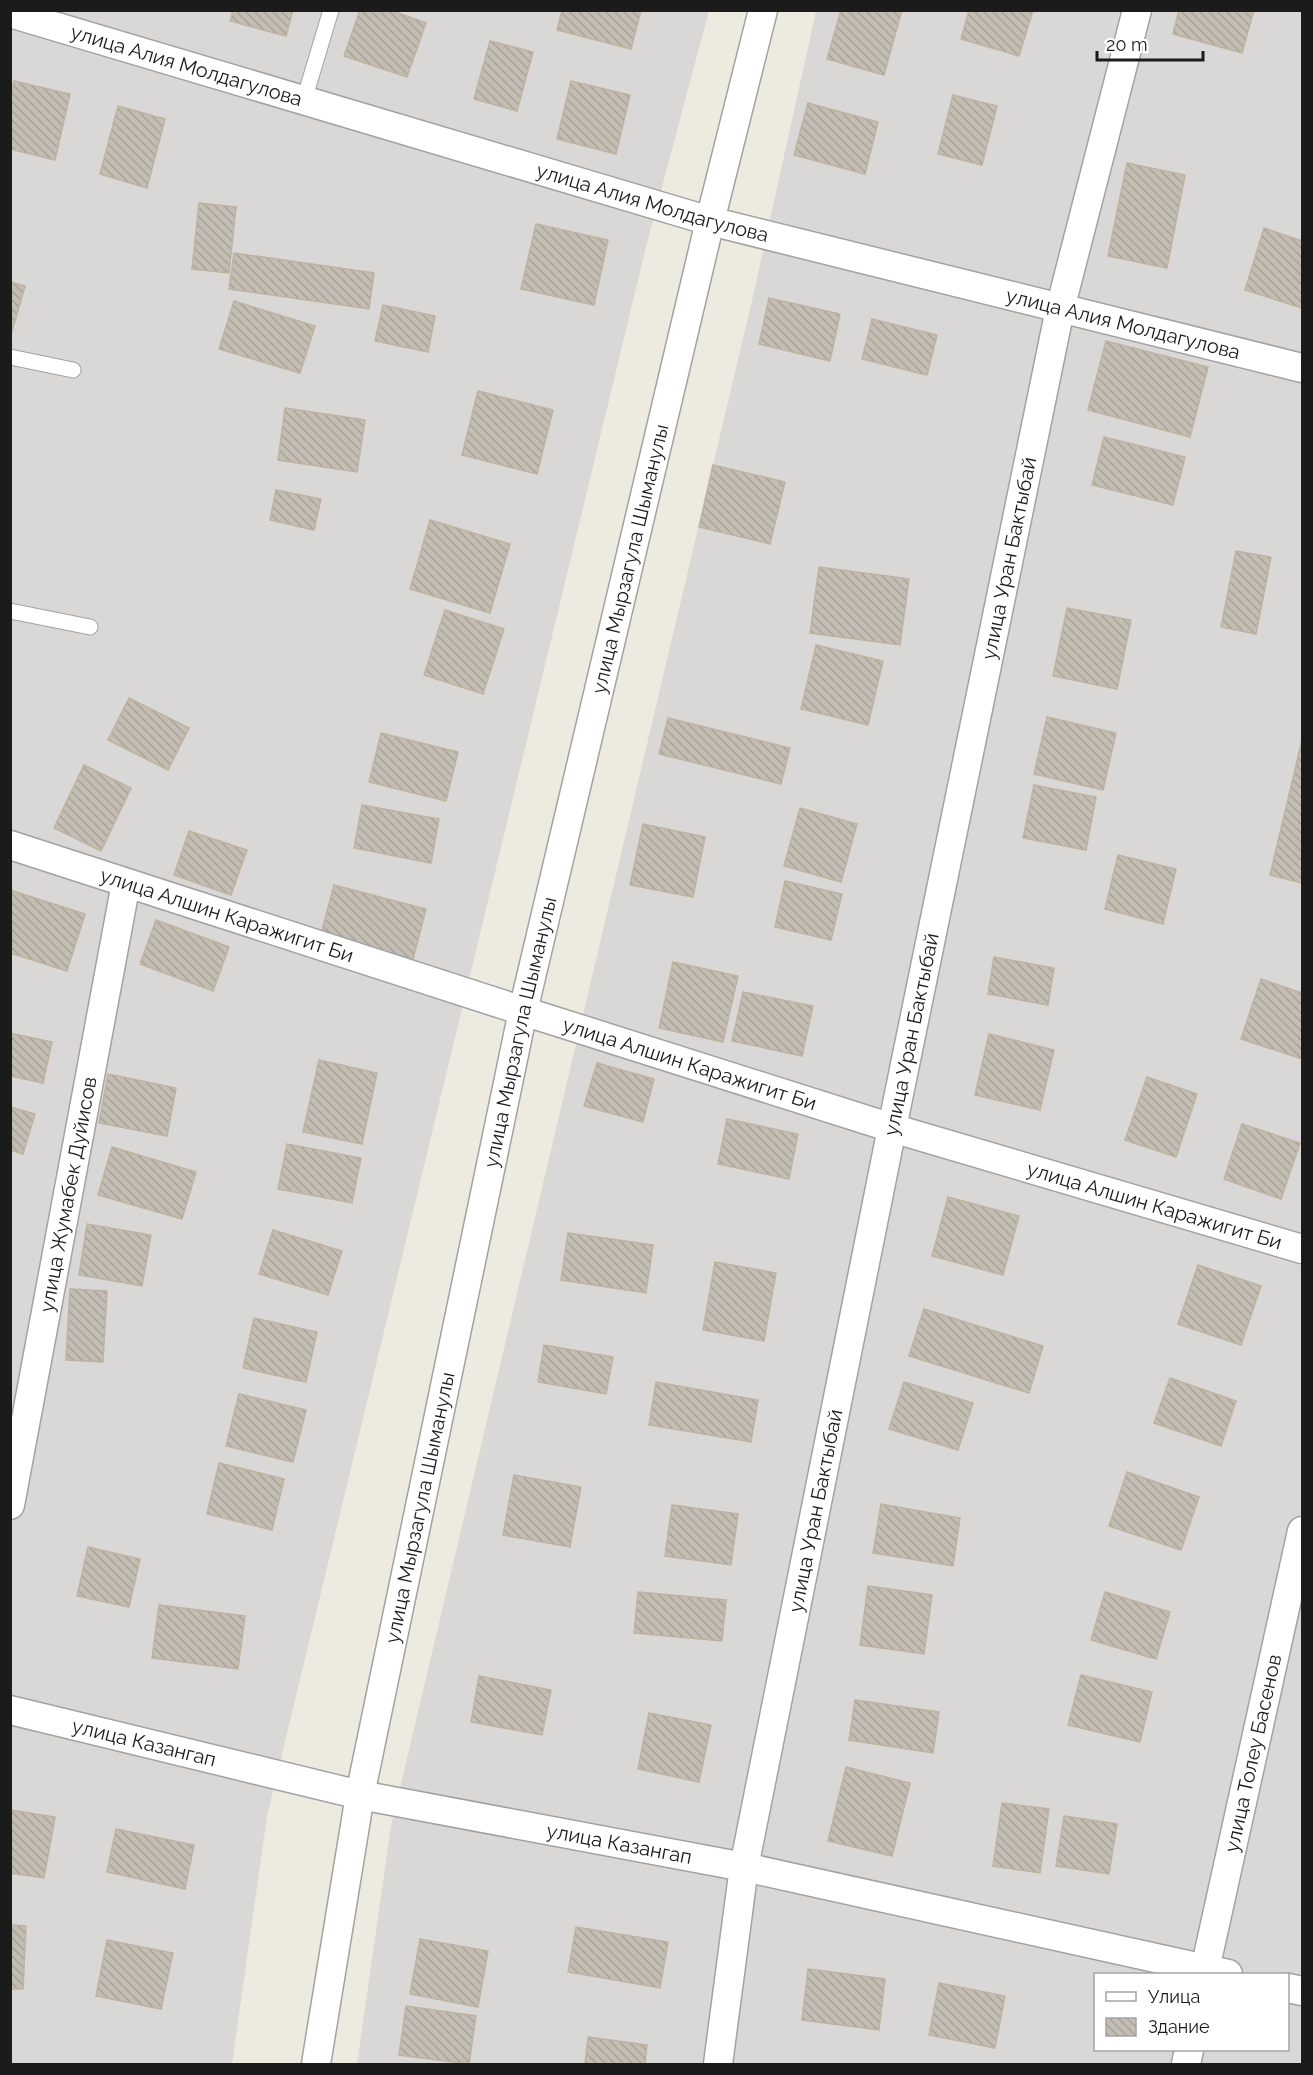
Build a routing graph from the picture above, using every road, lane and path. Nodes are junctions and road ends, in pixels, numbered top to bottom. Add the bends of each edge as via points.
1 (331, 10) edge
2 (762, 10) edge
3 (1137, 10) edge
4 (10, 12) edge
5 (304, 100) junction
6 (710, 221) junction
7 (1060, 309) junction
8 (10, 357) edge
9 (1302, 368) edge
10 (73, 370) dead end
11 (10, 612) edge
12 (90, 627) dead end
13 (10, 845) edge
14 (126, 883) junction
15 (523, 1011) junction
16 (892, 1128) junction
17 (1302, 1249) edge
18 (10, 1505) edge
19 (1302, 1531) edge
20 (10, 1710) edge
21 (360, 1795) junction
22 (744, 1867) junction
23 (1212, 1973) edge
24 (316, 2064) edge
25 (718, 2064) edge

1 - 5 lane
2 - 6 street, улица Мырзагула Шыманулы
3 - 7 street, улица Уран Бактыбай
4 - 5 street, улица Алия Молдагулова
5 - 6 street, улица Алия Молдагулова
6 - 7 street, улица Алия Молдагулова
6 - 15 street, улица Мырзагула Шыманулы
7 - 9 street, улица Алия Молдагулова
7 - 16 street, улица Уран Бактыбай
8 - 10 lane
11 - 12 lane
13 - 14 street, улица Алшин Каражигит Би
14 - 15 street, улица Алшин Каражигит Би
14 - 18 street, улица Жумабек Дуйисов
15 - 16 street, улица Алшин Каражигит Би
15 - 21 street, улица Мырзагула Шыманулы
16 - 17 street, улица Алшин Каражигит Би
16 - 22 street, улица Уран Бактыбай
19 - 23 street, улица Толеу Басенов
20 - 21 street, улица Казангап
21 - 22 street, улица Казангап
21 - 24 street, улица Мырзагула Шыманулы
22 - 23 street, улица Казангап
22 - 25 street, улица Уран Бактыбай

